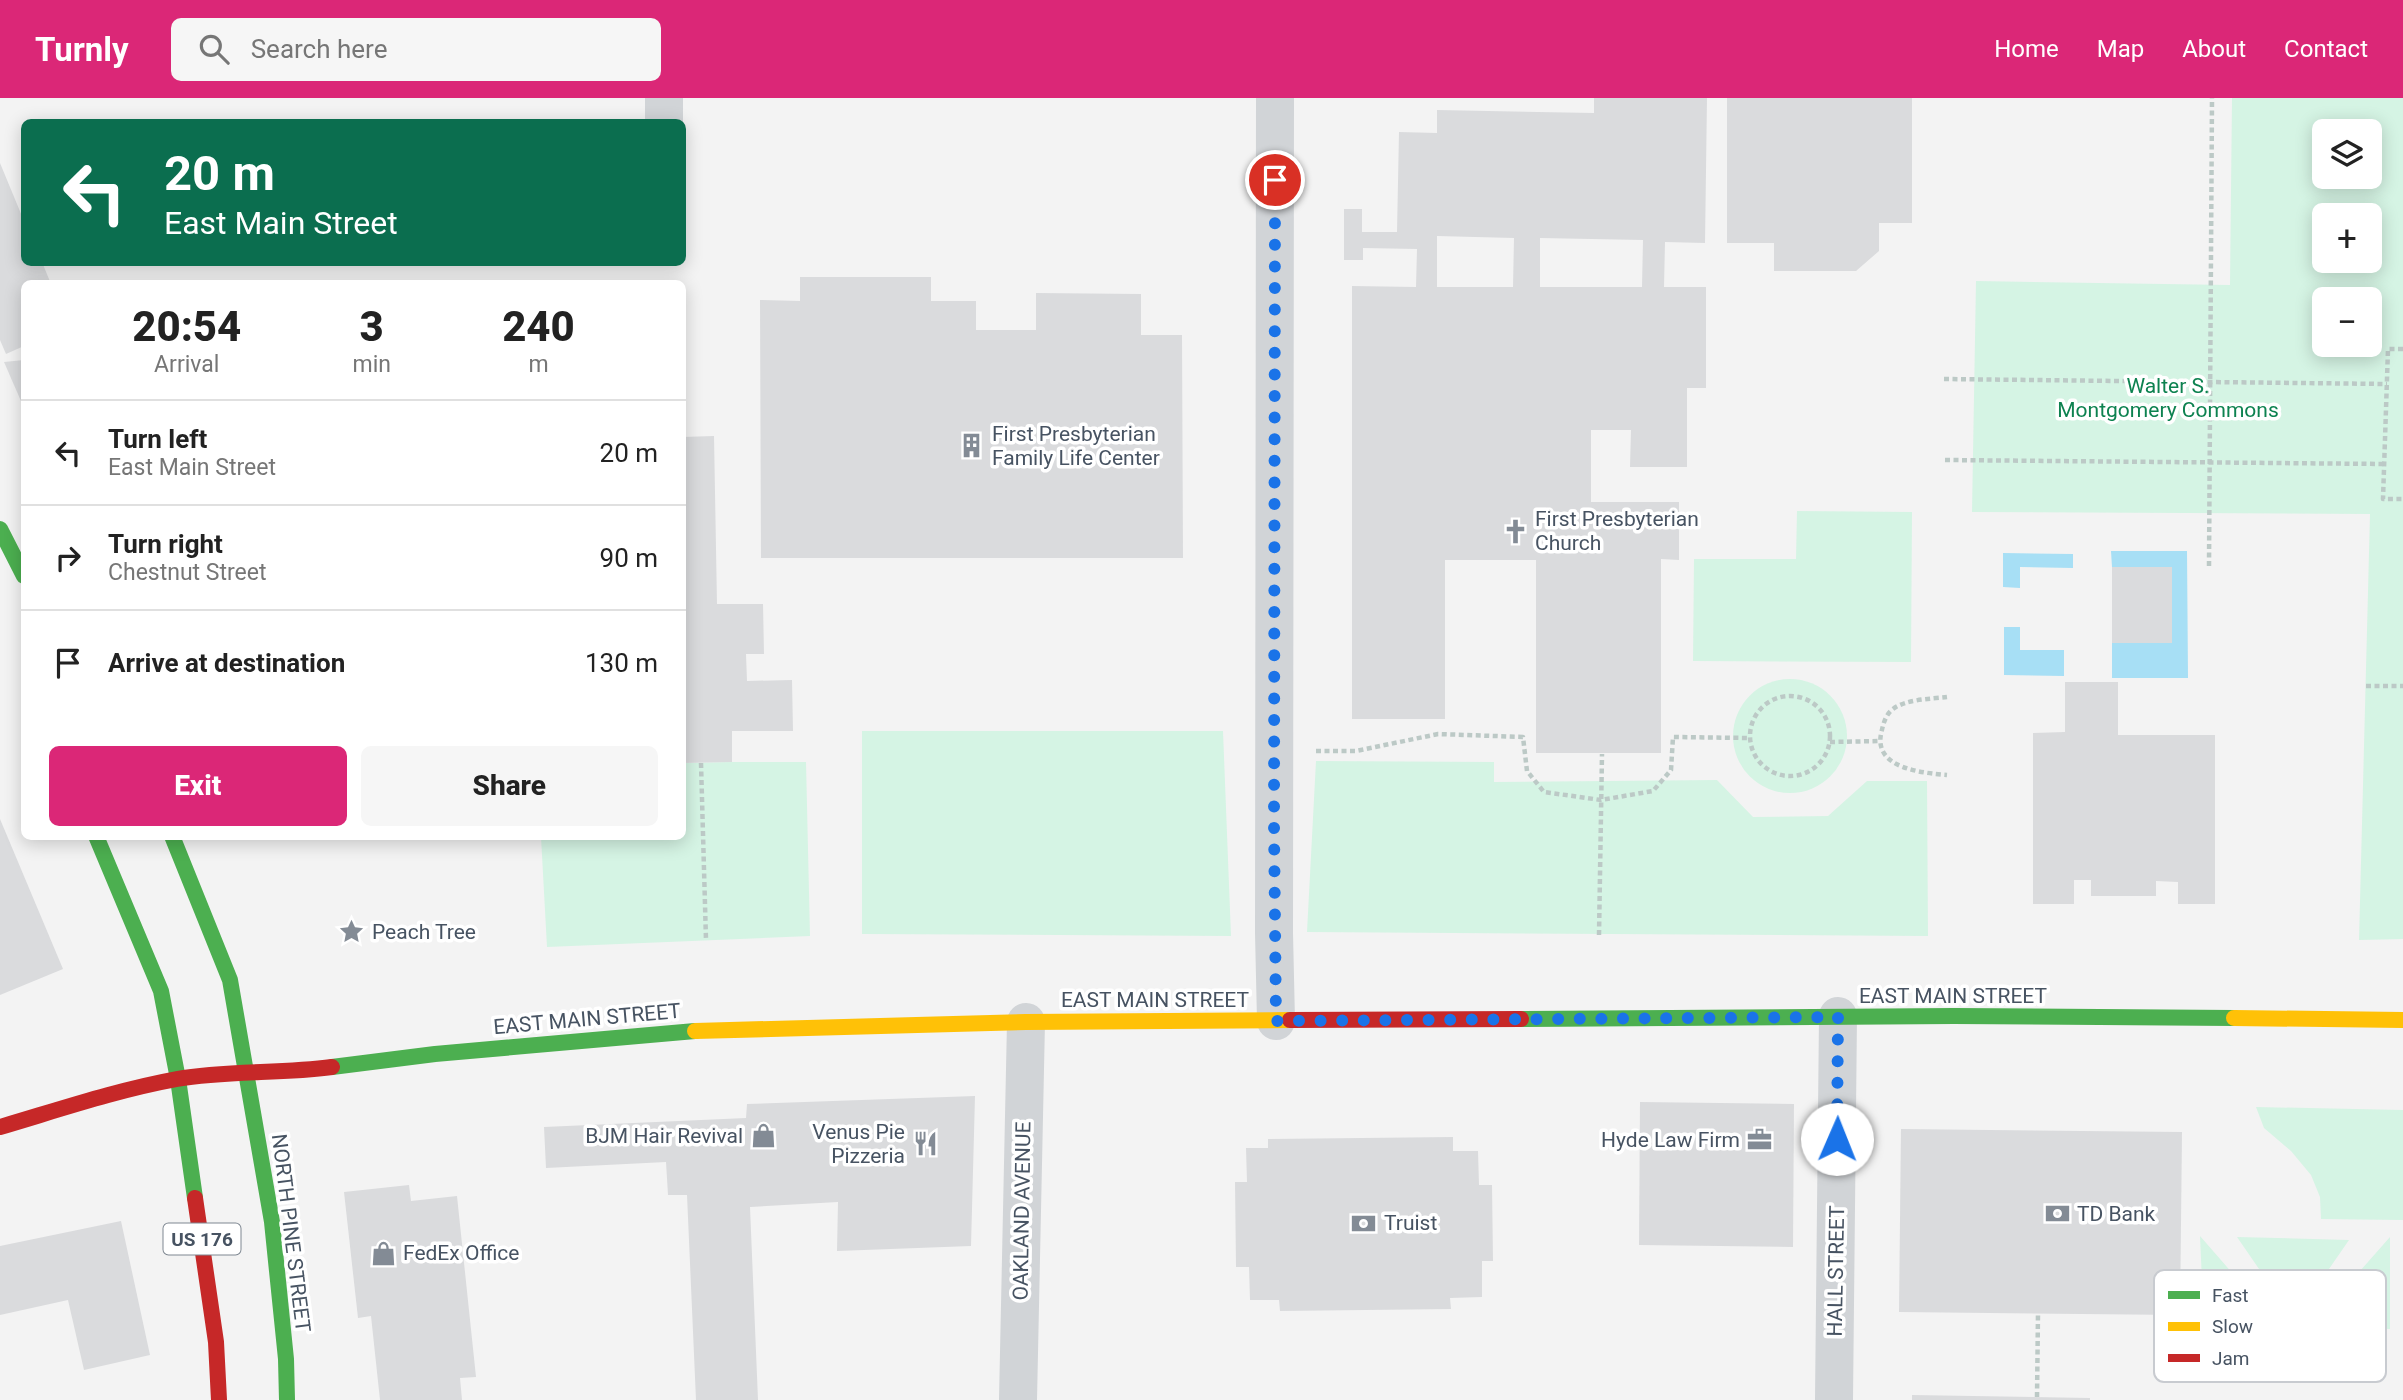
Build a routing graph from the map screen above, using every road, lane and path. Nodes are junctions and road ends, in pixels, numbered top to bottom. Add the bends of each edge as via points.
1 (664, 98) edge
2 (1275, 98) edge
3 (2212, 98) edge
4 (664, 119) edge
5 (2403, 349) edge
6 (1944, 379) dead end
7 (2209, 382) junction
8 (2387, 384) junction
9 (1945, 460) dead end
10 (2209, 462) junction
11 (2384, 464) junction
12 (2403, 499) edge
13 (0, 528) edge
14 (2209, 566) dead end
15 (21, 570) edge
16 (2366, 686) dead end
17 (2403, 686) edge
18 (1947, 697) dead end
19 (1750, 738) junction
20 (1880, 741) junction
21 (1830, 742) junction
22 (1308, 750) dead end
23 (1602, 754) dead end
24 (701, 763) dead end
25 (1947, 775) dead end
26 (1601, 800) junction
27 (98, 840) edge
28 (174, 840) edge
29 (1599, 935) dead end
30 (706, 940) dead end
31 (1838, 1017) junction
32 (2403, 1020) edge
33 (1276, 1021) junction
34 (1026, 1022) junction
35 (247, 1071) junction
36 (178, 1079) junction
37 (0, 1127) edge
38 (2038, 1313) dead end
39 (2037, 1397) dead end
40 (219, 1400) edge
41 (286, 1400) edge
42 (1018, 1400) edge
43 (1834, 1400) edge

1 - 4 street
2 - 33 street
3 - 7 path
5 - 8 path via 2388,349
6 - 7 path
7 - 8 path
7 - 10 path
8 - 11 path
9 - 10 path
10 - 11 path
10 - 14 path
11 - 12 path via 2383,499
13 - 15 main road
16 - 17 path
18 - 20 path via 1894,708 1884,720
19 - 21 path via 1759,762 1780,776 1792,777 1818,766
19 - 21 path via 1756,714 1765,705 1789,696 1803,698 1820,710 1830,728
19 - 26 path via 1673,737 1671,770 1653,791
20 - 21 path
20 - 25 path via 1890,761 1916,772
22 - 26 path via 1356,751 1438,734 1523,737 1527,771 1545,792
23 - 26 path
24 - 30 path
26 - 29 path
27 - 36 main road, US 176 via 160,991
28 - 35 main road, NORTH PINE STREET via 230,980
31 - 32 main road, EAST MAIN STREET
31 - 33 main road, EAST MAIN STREET
31 - 43 street, HALL STREET
33 - 34 main road, EAST MAIN STREET
34 - 35 main road, EAST MAIN STREET via 677,1032 305,1071
34 - 42 street, OAKLAND AVENUE
35 - 36 main road, EAST MAIN STREET
35 - 41 main road, NORTH PINE STREET via 272,1222
36 - 37 main road, EAST MAIN STREET
36 - 40 main road, US 176 via 216,1342
38 - 39 path

